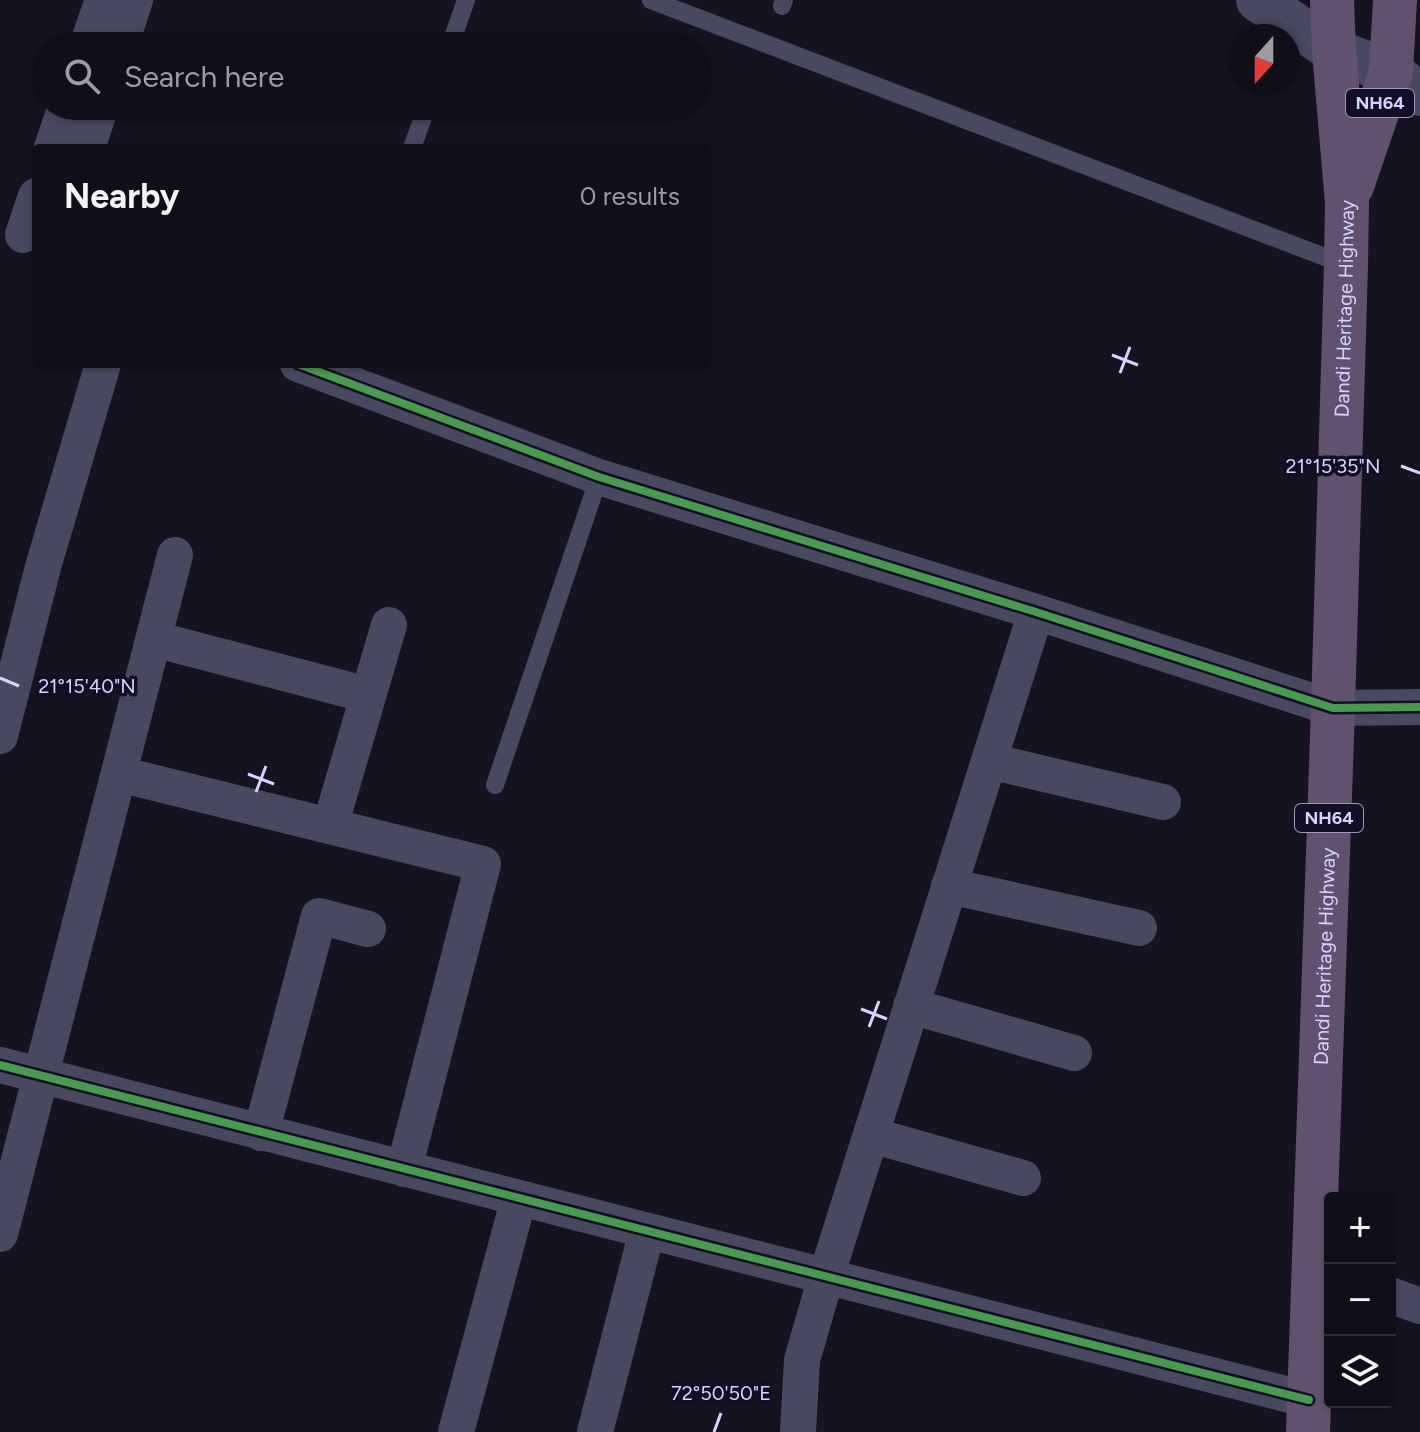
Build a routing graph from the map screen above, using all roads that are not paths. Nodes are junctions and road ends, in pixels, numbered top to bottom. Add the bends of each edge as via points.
1 (103, 0) edge
2 (135, 0) edge
3 (466, 0) edge
4 (651, 0) edge
5 (1258, 0) edge
6 (1332, 0) edge
7 (1395, 0) edge
8 (92, 32) edge
9 (125, 32) edge
10 (455, 32) edge
11 (1334, 51) junction
12 (1405, 83) edge
13 (61, 120) edge
14 (96, 120) edge
15 (422, 120) edge
16 (53, 144) edge
17 (88, 144) edge
18 (413, 144) edge
19 (1347, 203) junction
20 (32, 206) edge
21 (20, 234) edge
22 (1346, 265) junction
23 (102, 368) edge
24 (319, 368) edge
25 (599, 477) junction
26 (175, 555) dead end
27 (1036, 612) junction
28 (389, 625) dead end
29 (154, 639) junction
30 (368, 695) junction
31 (1420, 707) edge
32 (1333, 708) junction
33 (0, 736) edge
34 (989, 761) junction
35 (119, 774) junction
36 (495, 785) dead end
37 (1163, 802) dead end
38 (330, 826) junction
39 (949, 886) junction
40 (1139, 928) dead end
41 (368, 929) dead end
42 (911, 1006) junction
43 (1074, 1053) dead end
44 (0, 1065) edge
45 (41, 1076) junction
46 (261, 1133) junction
47 (871, 1135) junction
48 (404, 1169) junction
49 (1023, 1178) dead end
50 (519, 1198) junction
51 (647, 1231) junction
52 (0, 1234) edge
53 (1322, 1269) edge
54 (826, 1277) junction
55 (1396, 1297) edge
56 (1420, 1306) edge
57 (1308, 1416) edge
58 (456, 1432) edge
59 (595, 1432) edge
60 (798, 1432) edge

1 - 8 street
2 - 9 street
3 - 10 lane
4 - 22 lane
5 - 11 street
6 - 11 highway, Dandi Heritage Highway / NH64
7 - 12 highway, NH64
11 - 12 street
11 - 19 highway, Dandi Heritage Highway / NH64
12 - 19 highway, NH64
13 - 16 street
14 - 17 street
15 - 18 lane
19 - 22 highway, Dandi Heritage Highway / NH64
20 - 21 street
22 - 32 highway, Dandi Heritage Highway / NH64
23 - 33 street
24 - 25 street
25 - 27 street
25 - 36 lane
26 - 29 street
27 - 32 street
27 - 34 street
28 - 30 street
29 - 30 street
29 - 35 street
30 - 38 street
31 - 32 street
32 - 53 highway, Dandi Heritage Highway / NH64
34 - 37 street
34 - 39 street
35 - 38 street
35 - 45 street
38 - 48 street via 483,864
39 - 40 street
39 - 42 street
41 - 46 street via 319,916
42 - 43 street
42 - 47 street
44 - 45 street
45 - 46 street
45 - 52 street
46 - 48 street
47 - 49 street
47 - 54 street
48 - 50 street
50 - 51 street
50 - 58 street
51 - 54 street
51 - 59 street
53 - 57 highway, Dandi Heritage Highway / NH64
54 - 57 street
54 - 60 street via 802,1360
55 - 56 street

